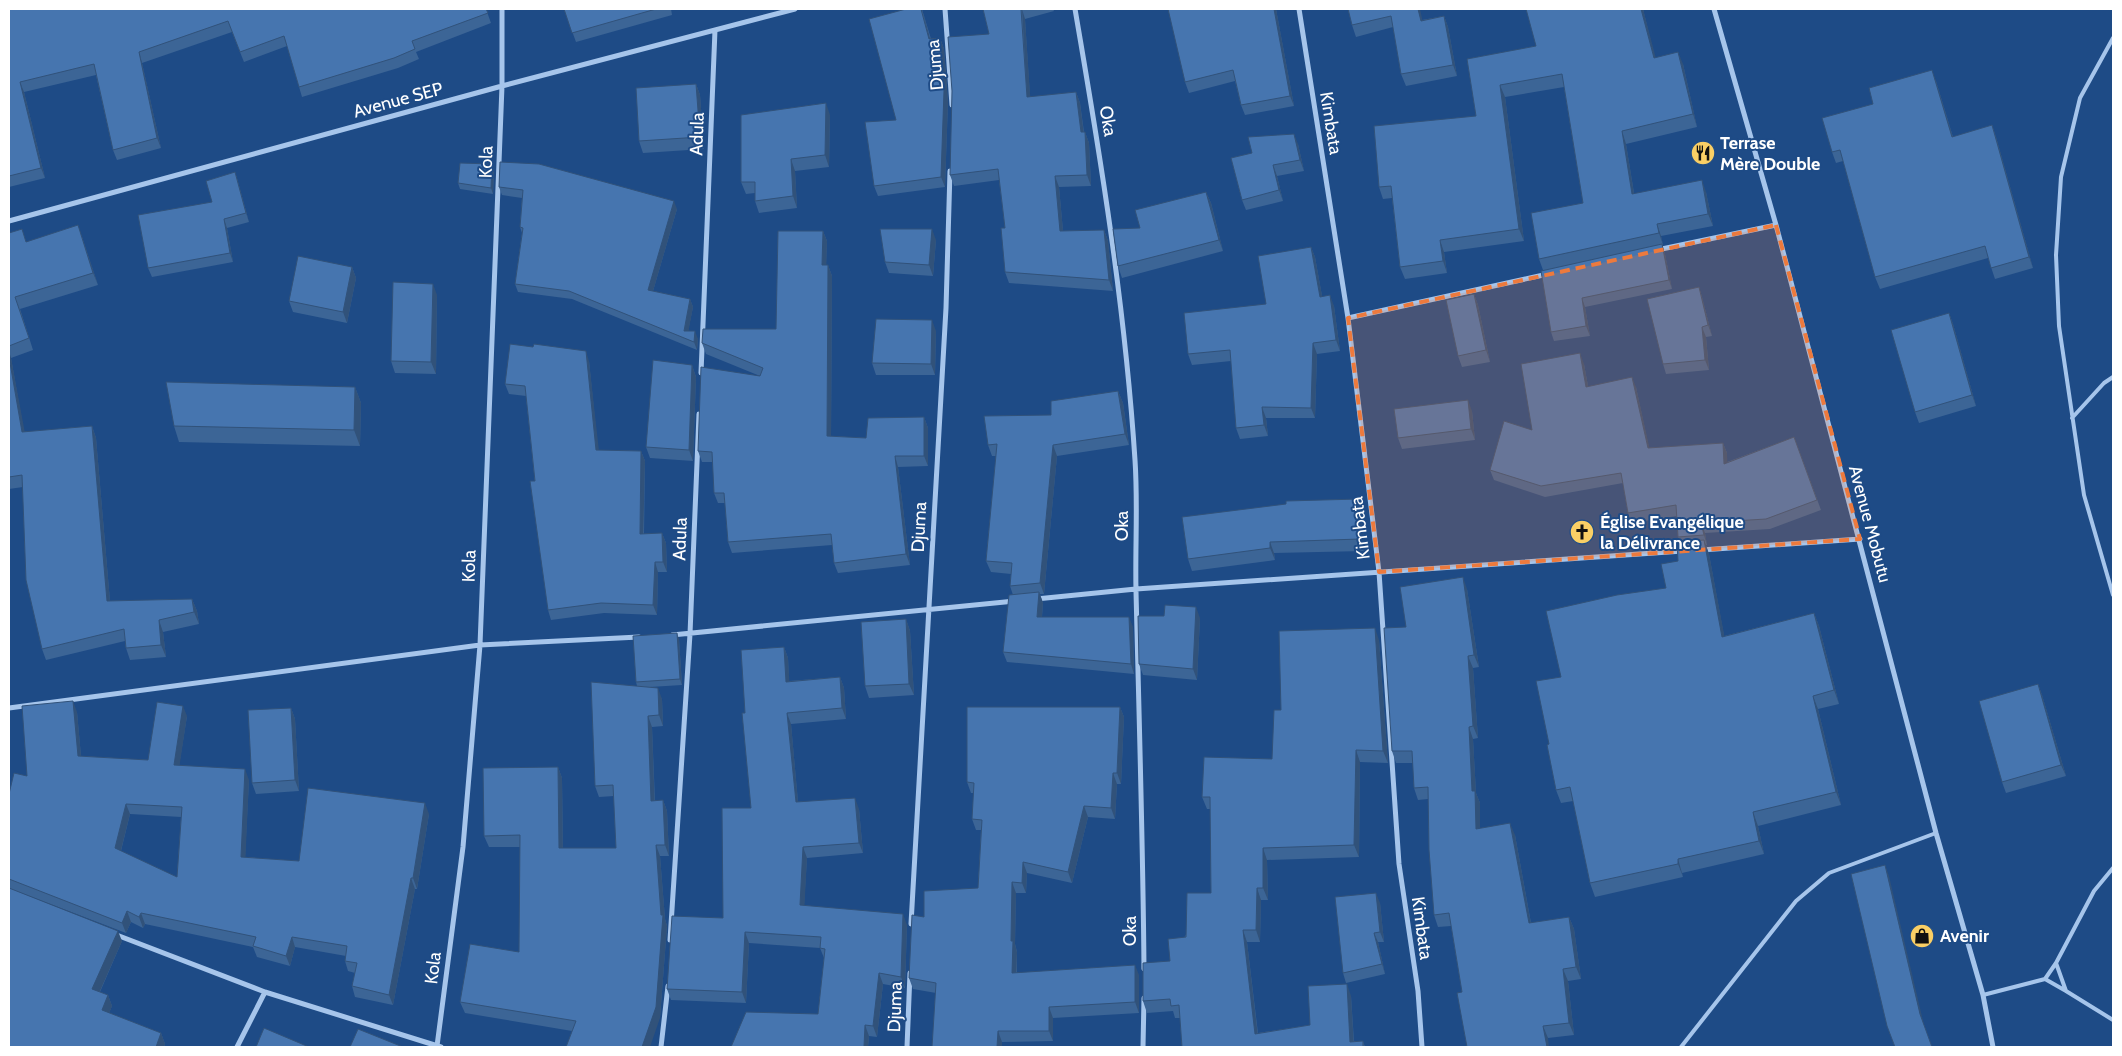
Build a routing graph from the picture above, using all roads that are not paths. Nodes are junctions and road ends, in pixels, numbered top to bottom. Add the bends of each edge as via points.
1 (502, 9) edge
2 (795, 9) edge
3 (945, 9) edge
4 (1075, 9) edge
5 (1299, 9) edge
6 (1714, 9) edge
7 (715, 30) junction
8 (2113, 38) edge
9 (502, 86) junction
10 (952, 112) edge
11 (950, 168) edge
12 (9, 221) edge
13 (1776, 225) junction
14 (1649, 252) edge
15 (1552, 273) edge
16 (1348, 318) junction
17 (2113, 376) edge
18 (701, 377) edge
19 (700, 406) edge
20 (2072, 418) junction
21 (1860, 539) junction
22 (1696, 550) edge
23 (1686, 551) edge
24 (1379, 572) junction
25 (1136, 589) junction
26 (2113, 595) edge
27 (1027, 600) edge
28 (1018, 601) edge
29 (929, 610) junction
30 (690, 634) junction
31 (661, 636) edge
32 (642, 637) edge
33 (480, 645) junction
34 (9, 708) edge
35 (1936, 832) junction
36 (2113, 868) edge
37 (110, 932) edge
38 (911, 934) edge
39 (670, 947) edge
40 (910, 963) edge
41 (2056, 963) junction
42 (1144, 973) edge
43 (668, 975) edge
44 (2045, 979) junction
45 (2066, 991) junction
46 (265, 992) junction
47 (1144, 993) edge
48 (1983, 995) junction
49 (2113, 1020) edge
50 (439, 1046) edge
51 (237, 1047) edge
52 (661, 1047) edge
53 (907, 1047) edge
54 (1143, 1047) edge
55 (1422, 1047) edge
56 (1681, 1047) edge
57 (1993, 1047) edge

1 - 9 street, Kola
2 - 7 street, Avenue SEP
3 - 10 street, Djuma
4 - 25 street, Oka via 1106,189 1120,297 1135,462
5 - 16 street, Kimbata
6 - 13 street, Avenue Mobutu
7 - 9 street, Avenue SEP
7 - 18 street, Adula
8 - 20 lane via 2080,98 2061,177 2056,255 2059,326
9 - 12 street, Avenue SEP
9 - 33 street, Kola
11 - 29 street, Djuma via 946,308
13 - 14 street
13 - 21 street, Avenue Mobutu
15 - 16 street
16 - 24 street, Kimbata
17 - 20 lane
19 - 30 street, Adula
20 - 26 lane via 2084,494
21 - 22 street
21 - 35 street, Avenue Mobutu
23 - 24 street
24 - 25 street
24 - 55 street, Kimbata via 1399,864 1418,991
25 - 27 street
25 - 42 street, Oka via 1143,803
28 - 29 street
29 - 30 street
29 - 38 street, Djuma
30 - 31 street
30 - 39 street, Adula
32 - 33 street
33 - 34 street
33 - 50 street, Kola via 463,847
35 - 48 street, Avenue Mobutu
35 - 56 lane via 1829,873 1796,901
36 - 41 lane via 2094,891
37 - 46 street
40 - 53 street, Djuma
41 - 44 lane
41 - 45 lane
43 - 52 street
44 - 45 lane
44 - 48 lane
45 - 49 lane
46 - 50 street
46 - 51 street
47 - 54 street
48 - 57 street, Avenue Mobutu

